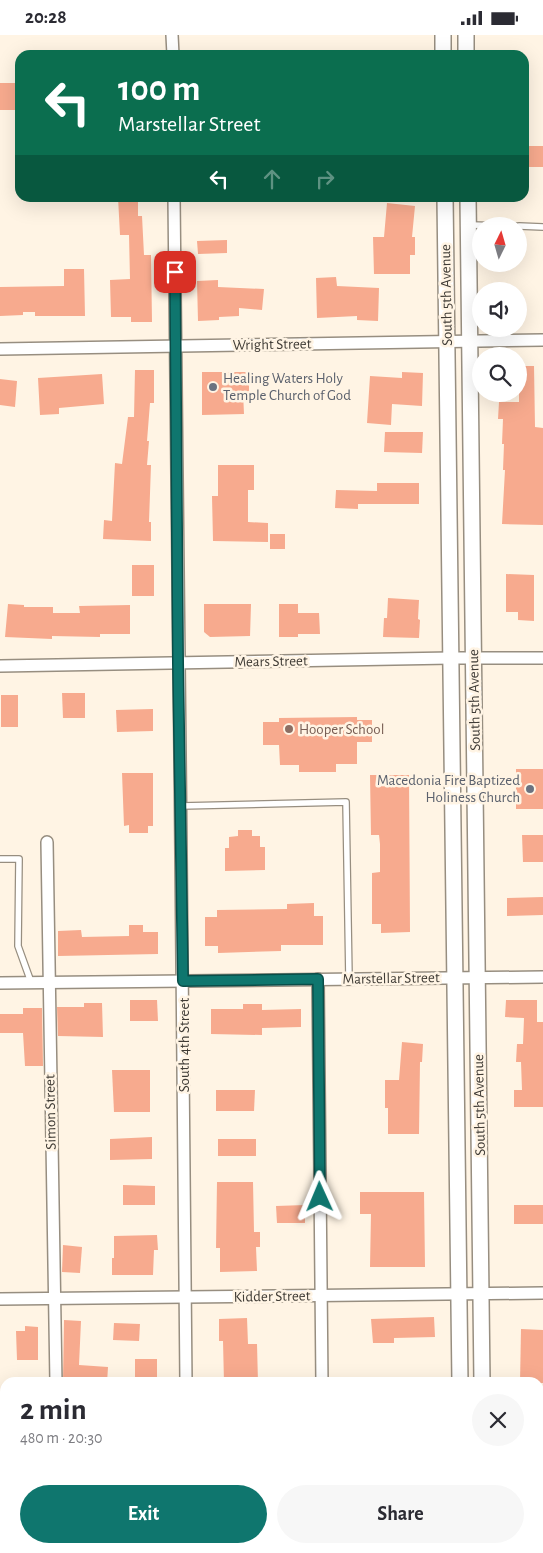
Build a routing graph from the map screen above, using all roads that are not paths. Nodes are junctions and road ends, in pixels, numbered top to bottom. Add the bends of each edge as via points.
1 (172, 35) edge
2 (443, 35) edge
3 (466, 35) edge
4 (173, 50) edge
5 (443, 50) edge
6 (466, 50) edge
7 (174, 202) edge
8 (445, 202) edge
9 (468, 202) edge
10 (468, 225) junction
11 (472, 225) edge
12 (528, 226) edge
13 (543, 227) edge
14 (543, 340) edge
15 (470, 341) junction
16 (447, 342) junction
17 (176, 346) junction
18 (0, 349) edge
19 (451, 658) junction
20 (473, 658) junction
21 (543, 658) edge
22 (178, 663) junction
23 (0, 666) edge
24 (181, 806) junction
25 (47, 842) dead end
26 (0, 859) edge
27 (455, 977) junction
28 (477, 977) junction
29 (543, 977) edge
30 (318, 979) junction
31 (349, 979) junction
32 (183, 981) junction
33 (30, 982) junction
34 (48, 982) junction
35 (0, 983) edge
36 (543, 1293) edge
37 (458, 1294) junction
38 (481, 1294) junction
39 (322, 1296) junction
40 (185, 1297) junction
41 (0, 1299) edge
42 (54, 1299) junction
43 (56, 1377) edge
44 (186, 1377) edge
45 (322, 1377) edge
46 (460, 1377) edge
47 (482, 1377) edge

1 - 4 street
2 - 5 street
3 - 6 street
7 - 17 street, South 4th Street
8 - 16 street, South 5th Avenue
9 - 10 street, South 5th Avenue
10 - 11 lane
10 - 15 street, South 5th Avenue
12 - 13 lane
14 - 15 street, Wright Street
15 - 16 street, Wright Street
15 - 20 street, South 5th Avenue
16 - 17 street, Wright Street
16 - 19 street, South 5th Avenue
17 - 18 street, Wright Street
17 - 22 street, South 4th Street
19 - 20 street, Mears Street
19 - 22 street, Mears Street
19 - 27 street, South 5th Avenue
20 - 21 street, Mears Street
20 - 28 street, South 5th Avenue
22 - 23 street, Mears Street
22 - 24 street, South 4th Street
24 - 31 lane via 346,802
24 - 32 street, South 4th Street
25 - 34 street, Simon Street
26 - 33 lane via 19,859 18,946
27 - 28 street, Marstellar Street
27 - 31 street, Marstellar Street
27 - 37 street, South 5th Avenue
28 - 29 street, Marstellar Street
28 - 38 street, South 5th Avenue
30 - 31 street, Marstellar Street
30 - 32 street, Marstellar Street
30 - 39 street
32 - 34 street, Marstellar Street
32 - 40 street, South 4th Street
33 - 34 street, Marstellar Street
33 - 35 street, Marstellar Street
34 - 42 street, Simon Street
36 - 38 street, Kidder Street
37 - 38 street, Kidder Street
37 - 39 street, Kidder Street
37 - 46 street, South 5th Avenue
38 - 47 street, South 5th Avenue
39 - 40 street, Kidder Street
39 - 45 street
40 - 42 street, Kidder Street
40 - 44 street, South 4th Street
41 - 42 street, Kidder Street
42 - 43 street, Simon Street

